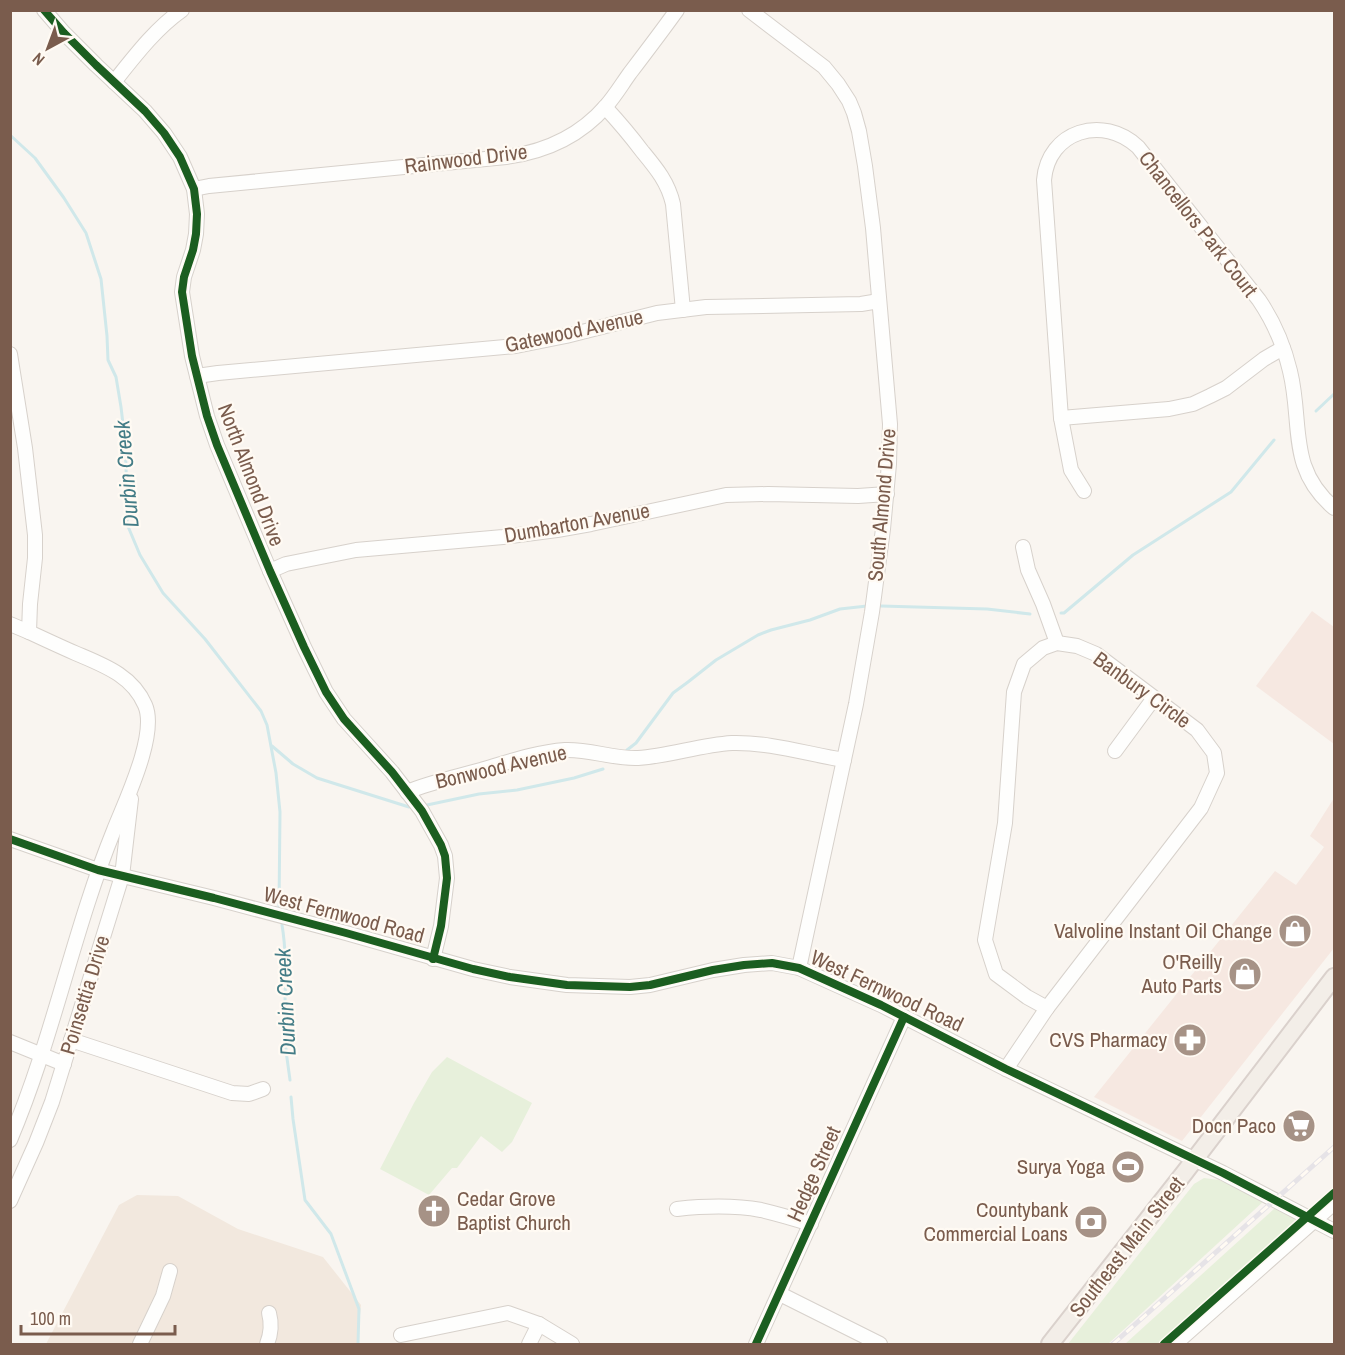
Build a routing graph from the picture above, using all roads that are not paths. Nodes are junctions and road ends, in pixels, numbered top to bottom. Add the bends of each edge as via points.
1 (44, 10) edge
2 (182, 10) edge
3 (677, 10) edge
4 (749, 10) edge
5 (114, 82) junction
6 (605, 107) junction
7 (194, 189) junction
8 (879, 301) junction
9 (683, 310) junction
10 (1283, 348) junction
11 (10, 354) edge
12 (197, 376) junction
13 (1061, 418) junction
14 (1335, 489) edge
15 (1084, 491) dead end
16 (887, 494) junction
17 (1323, 498) junction
18 (1335, 507) edge
19 (1023, 547) dead end
20 (270, 571) junction
21 (10, 624) edge
22 (29, 632) junction
23 (1057, 643) junction
24 (1154, 698) junction
25 (1115, 751) dead end
26 (844, 760) junction
27 (133, 783) junction
28 (407, 792) junction
29 (10, 839) edge
30 (98, 870) junction
31 (122, 876) junction
32 (433, 959) junction
33 (799, 968) junction
34 (1335, 977) edge
35 (1047, 1008) junction
36 (904, 1017) junction
37 (71, 1040) junction
38 (10, 1042) edge
39 (41, 1055) junction
40 (64, 1064) junction
41 (1006, 1070) junction
42 (263, 1089) dead end
43 (10, 1140) edge
44 (1194, 1160) junction
45 (10, 1201) edge
46 (1335, 1203) edge
47 (677, 1209) dead end
48 (1314, 1221) junction
49 (812, 1224) junction
50 (1335, 1231) edge
51 (170, 1271) dead end
52 (780, 1294) junction
53 (269, 1313) dead end
54 (539, 1324) junction
55 (401, 1335) dead end
56 (140, 1344) edge
57 (267, 1344) edge
58 (528, 1344) edge
59 (572, 1344) edge
60 (756, 1344) edge
61 (880, 1344) edge
62 (1050, 1344) edge
63 (1175, 1344) edge

1 - 5 street, North Almond Drive
2 - 5 street via 152,37
3 - 6 street, Rainwood Drive
4 - 8 street, South Almond Drive via 824,67 849,101 865,166
5 - 7 street, North Almond Drive via 164,133
6 - 7 street, Rainwood Drive via 570,136 520,155
6 - 9 street via 668,188 673,204
7 - 12 street, North Almond Drive via 196,234 182,292
8 - 9 street, Gatewood Avenue
8 - 16 street, South Almond Drive via 890,424
9 - 12 street, Gatewood Avenue via 516,346
10 - 13 street via 1226,388 1193,404
10 - 13 street, Chancellors Park Court via 1259,300 1138,147 1111,131 1081,132 1057,148 1044,172
10 - 17 street, Chancellors Park Court via 1292,381 1302,459
11 - 22 street via 35,535
12 - 20 street, North Almond Drive via 216,445
13 - 15 street, Chancellors Park Court via 1071,470
14 - 17 street
16 - 20 street, Dumbarton Avenue via 726,495 557,530 356,550 286,564
16 - 26 street, South Almond Drive via 872,612
17 - 18 street, Chancellors Park Court
19 - 23 street
20 - 28 street, North Almond Drive via 326,692
21 - 22 street, Poinsettia Drive
22 - 27 street, Poinsettia Drive via 114,670 139,694 148,725
23 - 24 street, Banbury Circle via 1096,654
23 - 35 street via 1043,648 1024,664 1014,692 1005,823 986,940 996,974
24 - 25 street
24 - 35 street, Banbury Circle via 1197,730 1214,753 1217,773 1201,808
26 - 28 street, Bonwood Avenue via 750,743 638,758 565,750 428,783
26 - 33 street, South Almond Drive
27 - 30 street, Poinsettia Drive
27 - 31 street, Poinsettia Drive
28 - 32 street, North Almond Drive via 438,837 445,856 447,878
29 - 30 street, West Fernwood Road
30 - 31 street, West Fernwood Road
30 - 39 street, Poinsettia Drive
31 - 32 street, West Fernwood Road
31 - 37 street, Poinsettia Drive
32 - 33 street, West Fernwood Road via 510,977 614,988 650,985 744,965 772,963
33 - 36 street, West Fernwood Road
34 - 44 main road, Southeast Main Street
35 - 41 street, Banbury Circle
36 - 41 street, West Fernwood Road
36 - 49 street, Hedge Street
37 - 40 street, Poinsettia Drive
37 - 42 street via 232,1093 249,1094
38 - 39 street
39 - 40 street
39 - 43 street, Poinsettia Drive
40 - 45 street, Poinsettia Drive
41 - 44 street, West Fernwood Road
44 - 48 street, West Fernwood Road
44 - 62 main road, Southeast Main Street
46 - 48 street
47 - 49 street via 726,1206
48 - 50 street, West Fernwood Road
48 - 63 street
49 - 52 street, Hedge Street
51 - 56 street via 163,1296
52 - 60 street, Hedge Street
52 - 61 street
53 - 57 street via 272,1323
54 - 55 street via 508,1313
54 - 58 street
54 - 59 street

